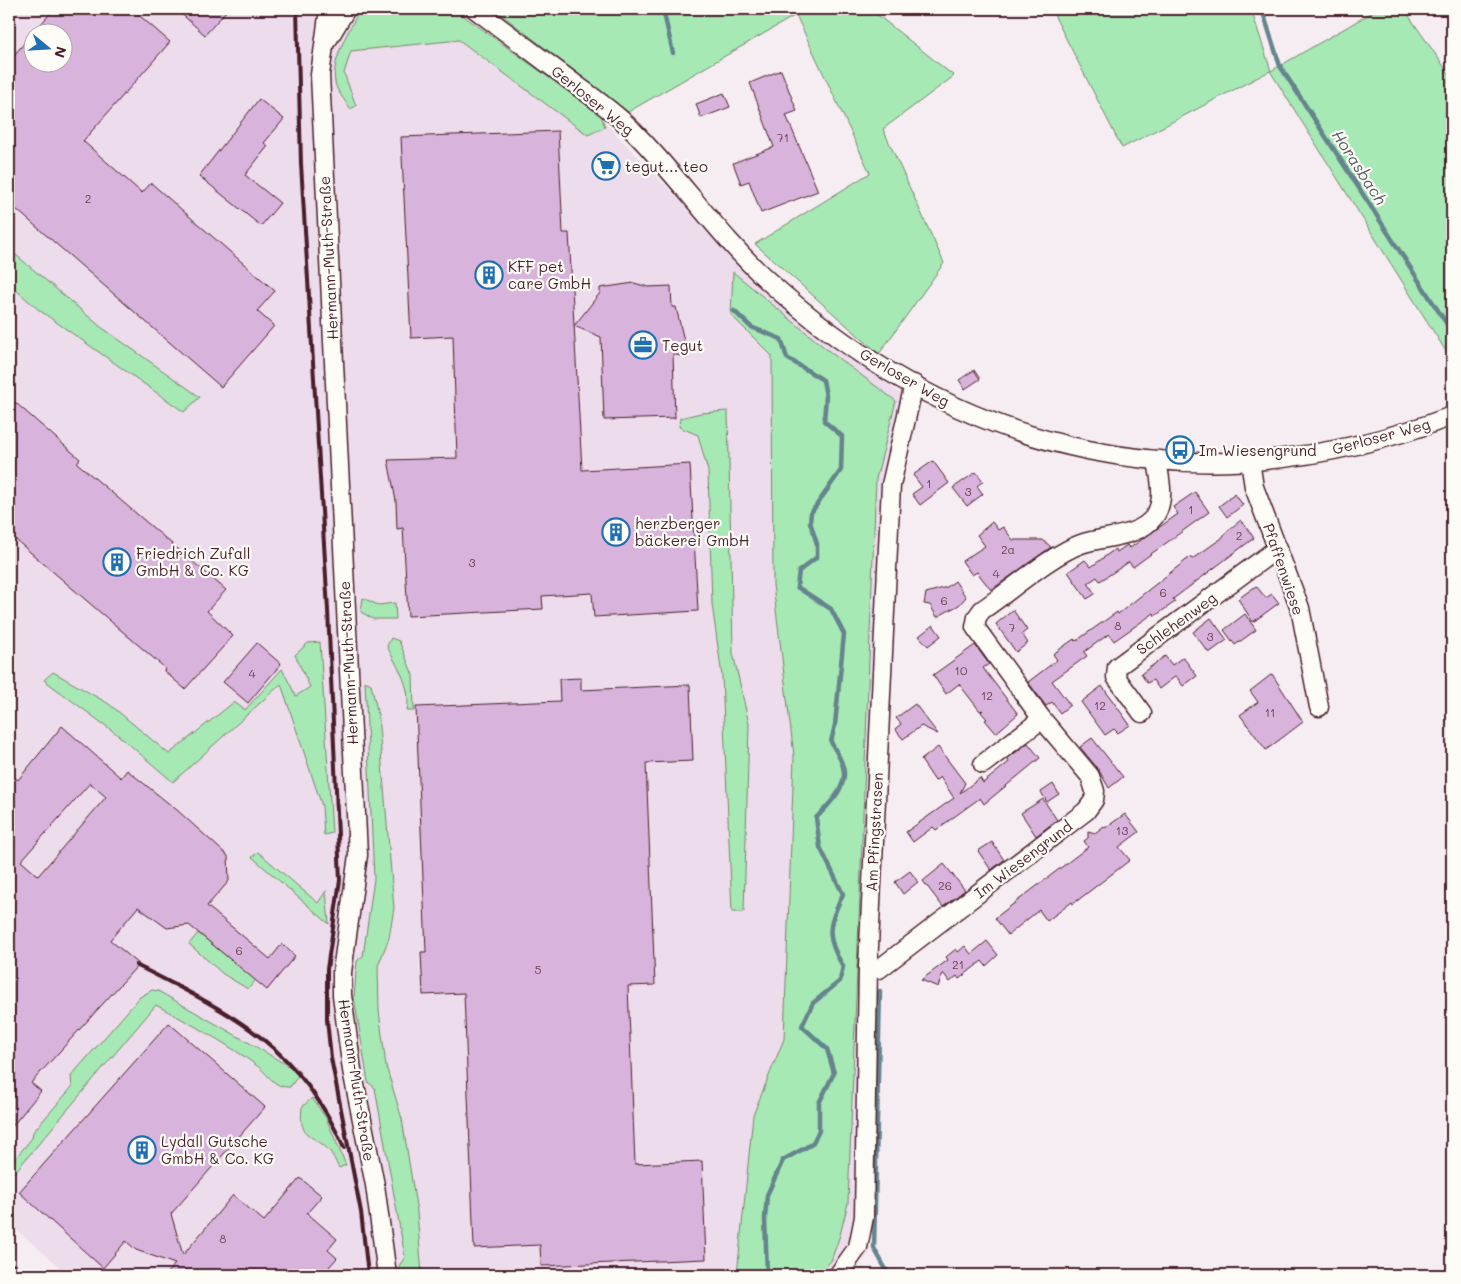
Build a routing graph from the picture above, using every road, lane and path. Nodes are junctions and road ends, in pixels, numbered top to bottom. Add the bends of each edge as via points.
1 (329, 9) edge
2 (346, 9) edge
3 (475, 9) edge
4 (324, 46) junction
5 (914, 384) junction
6 (1452, 416) edge
7 (1157, 461) junction
8 (1250, 461) junction
9 (1278, 548) junction
10 (1320, 708) dead end
11 (1142, 713) dead end
12 (1042, 719) junction
13 (983, 764) dead end
14 (868, 967) junction
15 (387, 1275) edge
16 (838, 1275) edge

1 - 4 street, Hermann-Muth-Straße
2 - 4 street, Hermann-Muth-Straße
3 - 5 street, Gerloser Weg via 632,130 767,280 861,352
4 - 15 street, Hermann-Muth-Straße via 320,75 321,116 358,856 342,972 342,995
5 - 7 street, Gerloser Weg via 985,419 1033,437 1094,452
5 - 14 street, Am Pfingstrasen via 891,485
6 - 8 street, Gerloser Weg via 1371,441
7 - 8 street, Gerloser Weg
7 - 12 street, Im Wiesengrund via 1161,500 1159,510 1147,525 1080,544 977,617 975,627 980,636
8 - 9 street, Pfaffenwiese via 1254,487
9 - 10 street, Pfaffenwiese via 1300,608
9 - 11 street, Schlehenweg via 1117,667 1116,677
12 - 13 street
12 - 14 street, Im Wiesengrund via 1090,776 1094,800 1086,811 879,969
14 - 16 street, Am Pfingstrasen via 864,1217 858,1247

